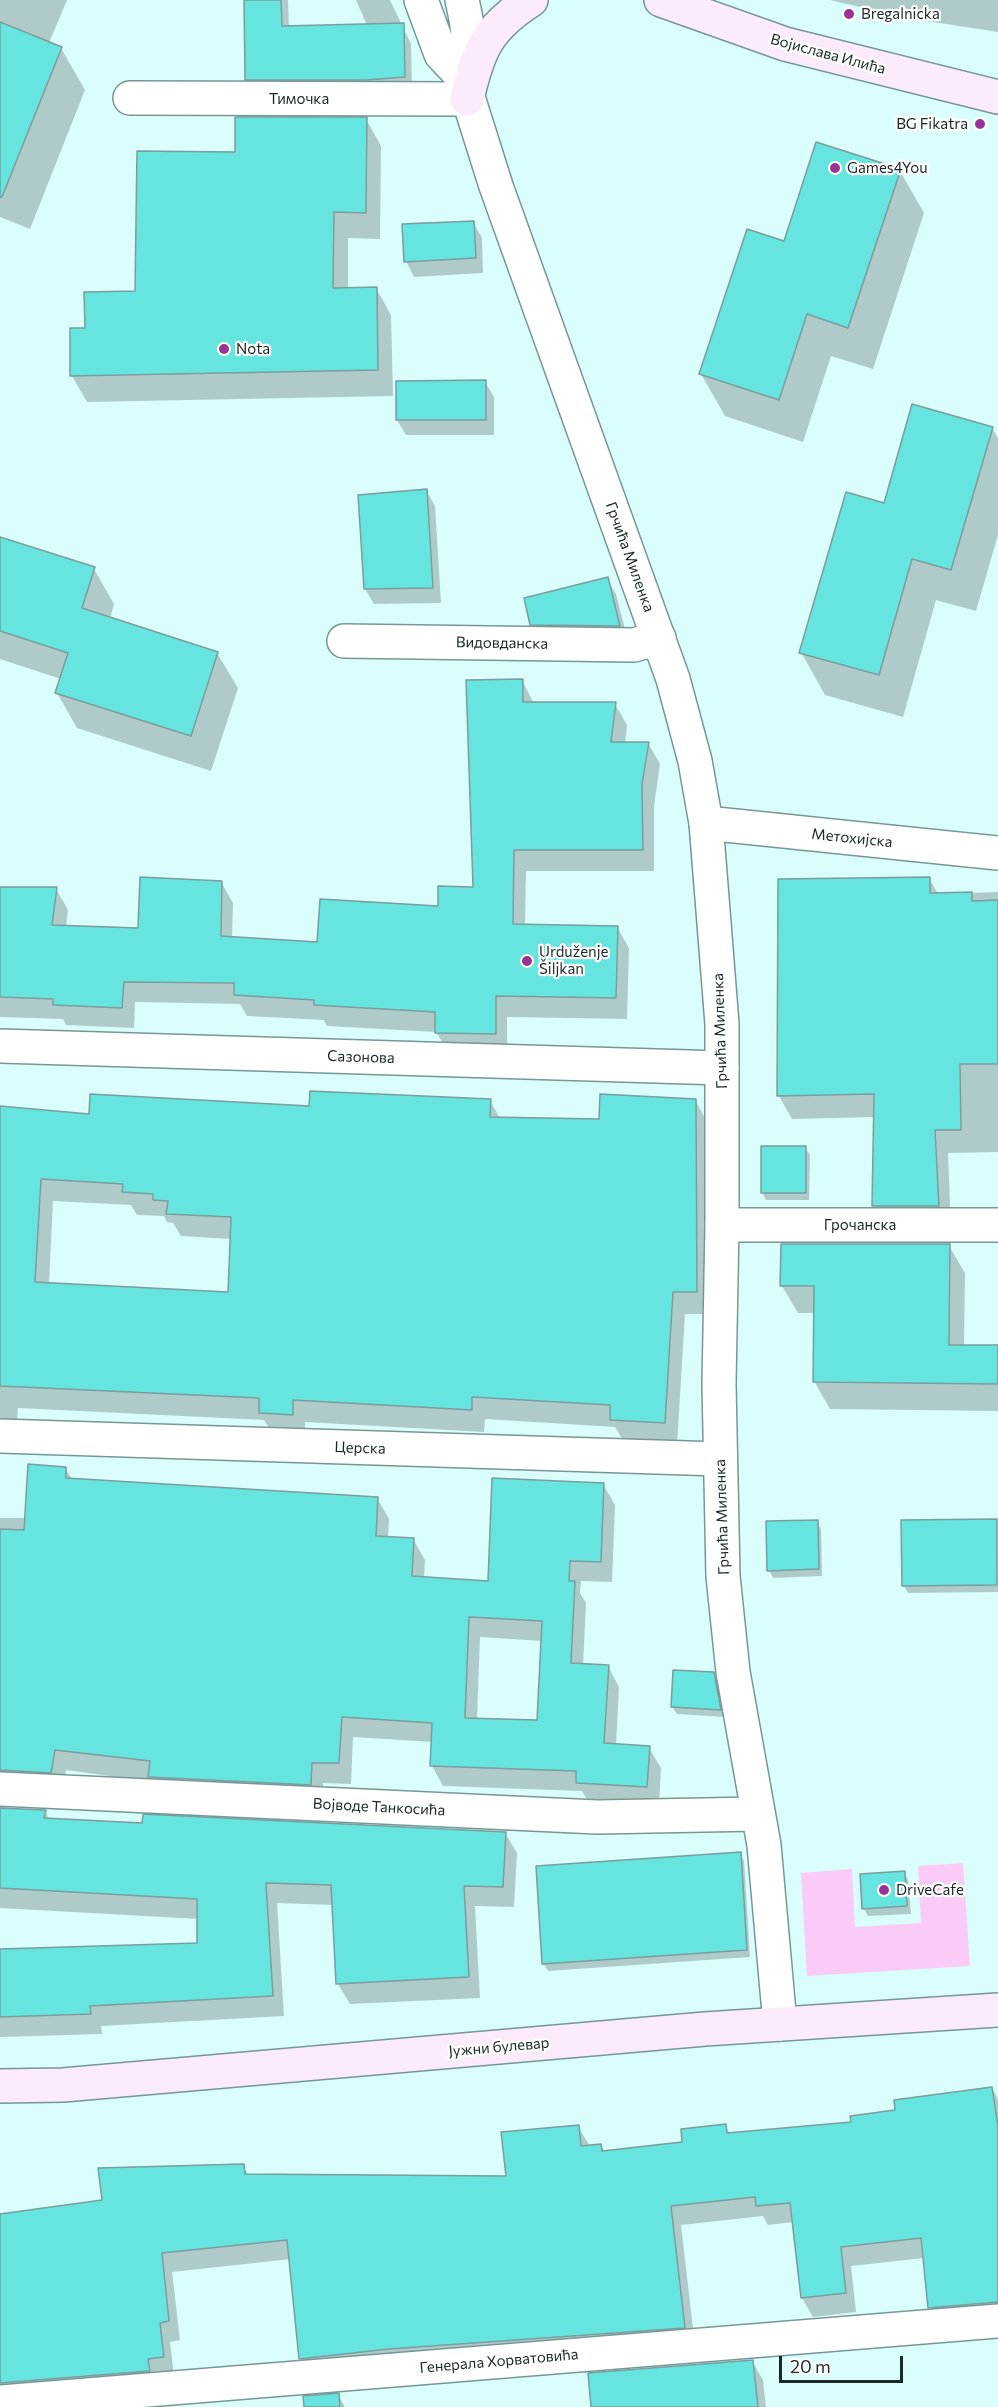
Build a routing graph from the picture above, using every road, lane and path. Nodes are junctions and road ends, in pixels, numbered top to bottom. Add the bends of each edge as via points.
1 (421, 0) edge
2 (462, 0) edge
3 (531, 0) edge
4 (661, 0) edge
5 (464, 87) junction
6 (998, 97) edge
7 (130, 98) dead end
8 (659, 638) junction
9 (344, 641) dead end
10 (706, 823) junction
11 (998, 853) edge
12 (0, 1046) edge
13 (723, 1068) junction
14 (722, 1225) junction
15 (998, 1225) edge
16 (0, 1436) edge
17 (719, 1459) junction
18 (0, 1789) edge
19 (758, 1814) junction
20 (998, 2010) edge
21 (780, 2024) junction
22 (0, 2086) edge
23 (998, 2321) edge
24 (0, 2402) edge

1 - 5 street, Грчића Миленка via 441,54
2 - 5 street via 469,32
3 - 5 main road via 482,45
4 - 6 main road, Војислава Илића via 785,44
5 - 7 street, Тимочка
5 - 8 street, Грчића Миленка
8 - 9 street, Видовданска via 634,645
8 - 10 street, Грчића Миленка via 695,761
10 - 11 street, Метохијска
10 - 13 street, Грчића Миленка
12 - 13 street, Сазонова
13 - 14 street, Грчића Миленка
14 - 15 street, Грочанска
14 - 17 street, Грчића Миленка
16 - 17 street, Церска
17 - 19 street, Грчића Миленка via 723,1576 733,1672
18 - 19 street, Војводе Танкосића via 597,1817
19 - 21 street, Грчића Миленка
20 - 21 main road, Јужни булевар
21 - 22 main road, Јужни булевар via 63,2085
23 - 24 street, Генерала Хорватовића

